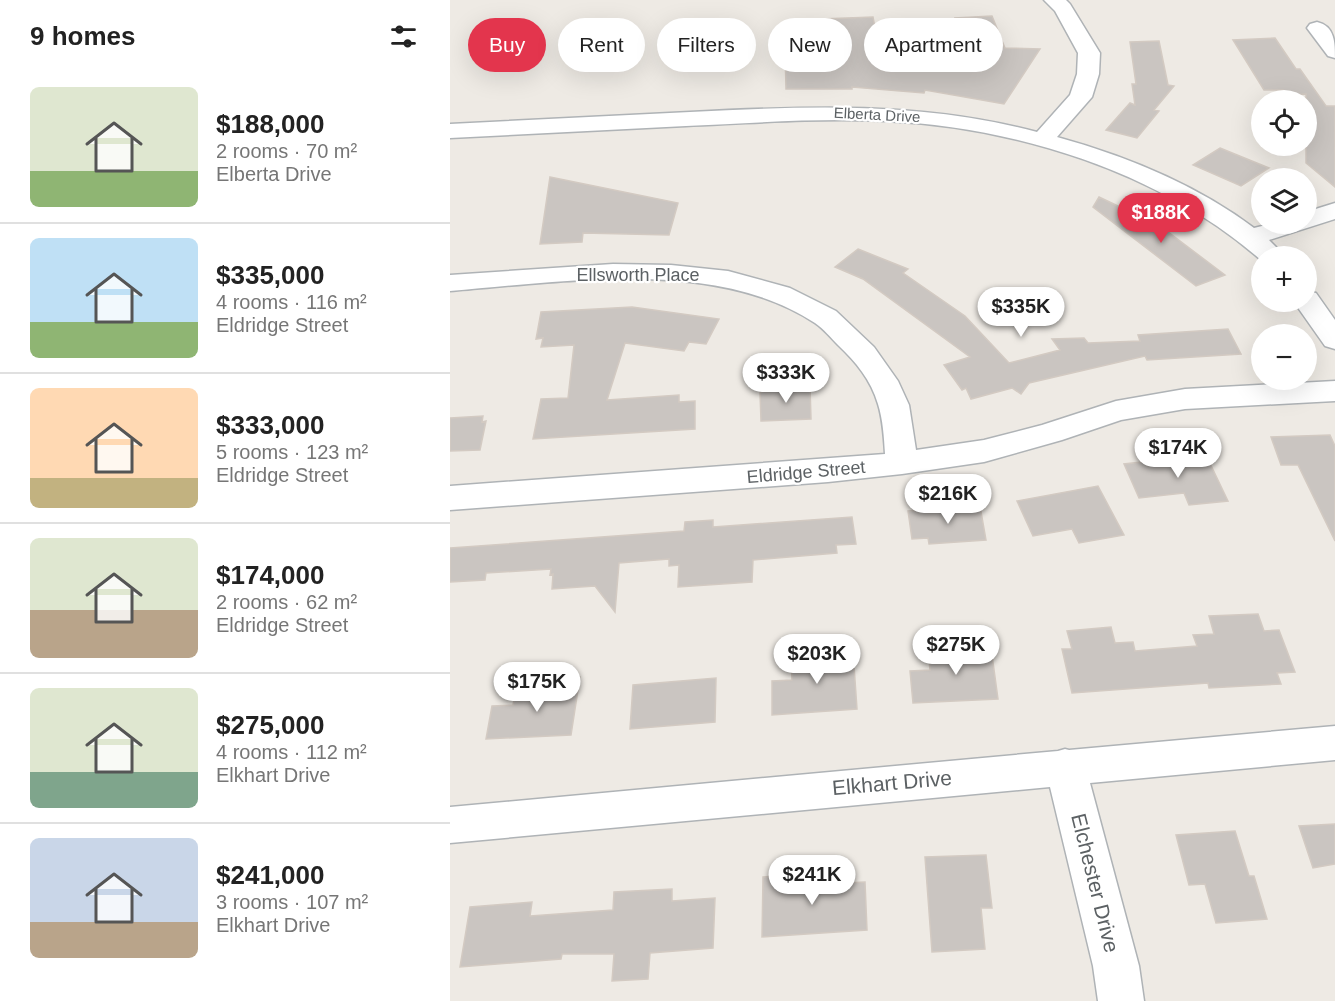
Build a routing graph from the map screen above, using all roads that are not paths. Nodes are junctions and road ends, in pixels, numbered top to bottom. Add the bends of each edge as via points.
1 (1054, 0) edge
2 (1317, 28) dead end
3 (1335, 52) edge
4 (450, 131) edge
5 (1043, 139) junction
6 (1335, 212) edge
7 (1317, 217) edge
8 (1262, 234) edge
9 (1252, 237) junction
10 (1261, 246) edge
11 (450, 283) edge
12 (1315, 312) edge
13 (1335, 340) edge
14 (1335, 391) edge
15 (902, 463) junction
16 (450, 498) edge
17 (1335, 742) edge
18 (1065, 766) junction
19 (450, 825) edge
20 (1121, 1001) edge

1 - 5 street via 1063,8 1089,53 1088,74 1081,97
2 - 3 street
4 - 5 street, Elberta Drive via 853,113 976,124
5 - 9 street, Elberta Drive via 1152,180
6 - 7 street
8 - 9 street
9 - 10 street, Elberta Drive
11 - 15 street, Ellsworth Place via 658,272 706,275 756,285 805,304 849,333 876,367 896,411
12 - 13 street
14 - 15 street, Eldridge Street via 1185,399 1116,411 984,451
15 - 16 street, Eldridge Street
17 - 18 street, Elkhart Drive
18 - 19 street, Elkhart Drive
18 - 20 street, Elchester Drive via 1116,966

